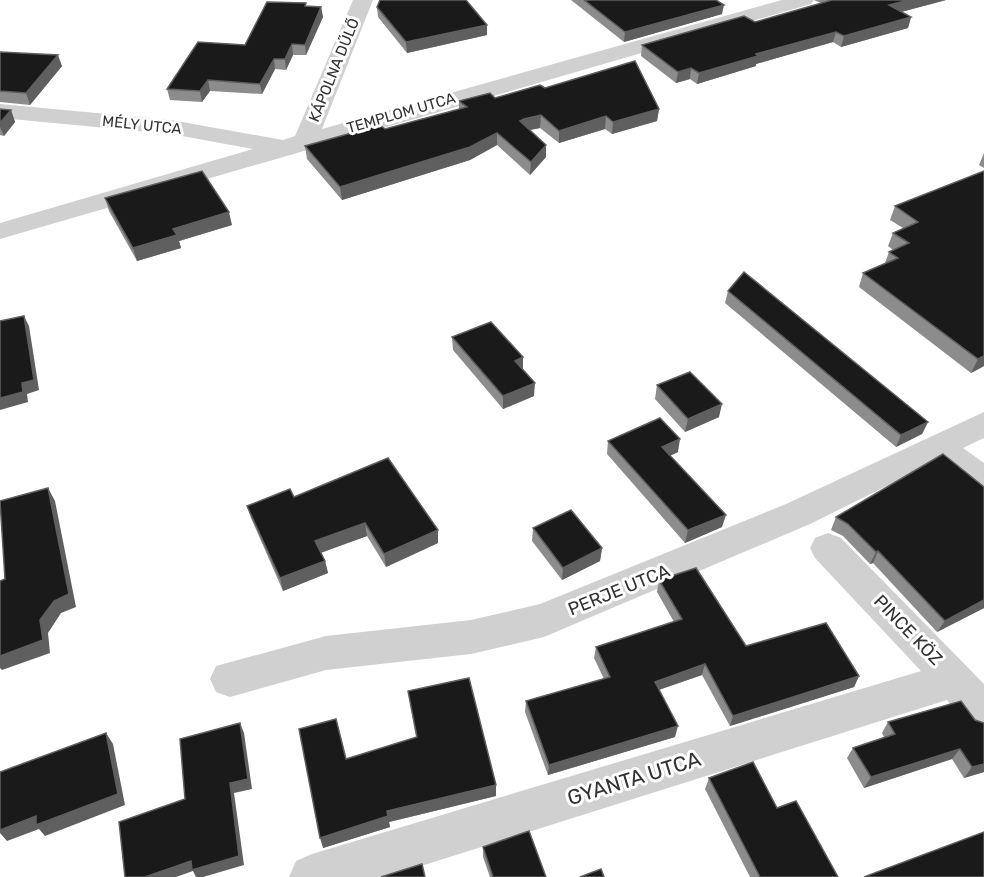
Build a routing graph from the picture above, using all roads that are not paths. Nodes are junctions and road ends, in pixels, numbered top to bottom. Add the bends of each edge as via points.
1 (363, 0) edge
2 (804, 0) edge
3 (0, 111) edge
4 (294, 144) junction
5 (0, 231) edge
6 (984, 424) edge
7 (938, 447) junction
8 (984, 481) edge
9 (828, 548) dead end
10 (230, 679) dead end
11 (955, 680) junction
12 (984, 715) edge
13 (312, 877) edge

1 - 4 street, KÁPOLNA DŰLŐ
2 - 4 street, TEMPLOM UTCA
3 - 4 street, MÉLY UTCA via 152,125
4 - 5 street, TEMPLOM UTCA
6 - 7 street, PERJE UTCA
7 - 8 street
7 - 10 street, PERJE UTCA via 779,523 544,620 471,637 326,653
9 - 11 street, PINCE KÖZ
11 - 12 street, PINCE KÖZ
11 - 13 street, GYANTA UTCA

